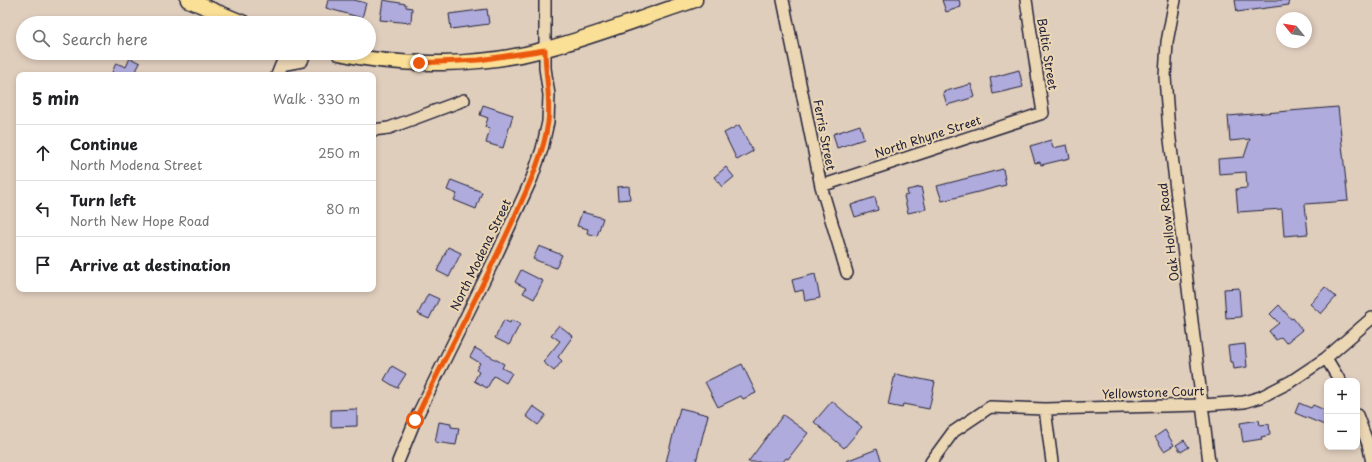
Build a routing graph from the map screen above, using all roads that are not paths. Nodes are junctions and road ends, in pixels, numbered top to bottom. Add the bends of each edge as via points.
1 (188, 0) edge
2 (545, 0) edge
3 (695, 0) edge
4 (783, 0) edge
5 (1026, 0) edge
6 (1175, 0) edge
7 (227, 16) edge
8 (545, 50) junction
9 (302, 60) edge
10 (376, 60) edge
11 (278, 72) edge
12 (464, 100) dead end
13 (1043, 113) joint
14 (376, 130) edge
15 (820, 186) junction
16 (847, 273) dead end
17 (1372, 318) edge
18 (1326, 358) junction
19 (1338, 378) edge
20 (1202, 405) junction
21 (1045, 409) junction
22 (1360, 423) edge
23 (398, 462) edge
24 (931, 462) edge
25 (1052, 462) edge
26 (1209, 462) edge
27 (1372, 462) edge

1 - 7 main road
2 - 8 street, North Modena Street
3 - 8 main road
4 - 15 street, Ferris Street
5 - 13 street, Baltic Street
6 - 20 street, Oak Hollow Road via 1167,42 1169,131
8 - 10 main road via 479,60 419,63
8 - 23 street, North Modena Street via 549,95 548,122 532,178 415,420
9 - 11 street via 281,65
12 - 14 street via 389,128
13 - 15 street, North Rhyne Street
15 - 16 street, Ferris Street
17 - 18 street, Yellowstone Court
18 - 19 street
18 - 20 street, Yellowstone Court via 1290,382 1260,397 1244,402
20 - 21 street, Yellowstone Court
20 - 26 street, Oak Hollow Road
21 - 24 street, Yellowstone Court via 990,407 953,432
21 - 25 street
22 - 27 street

